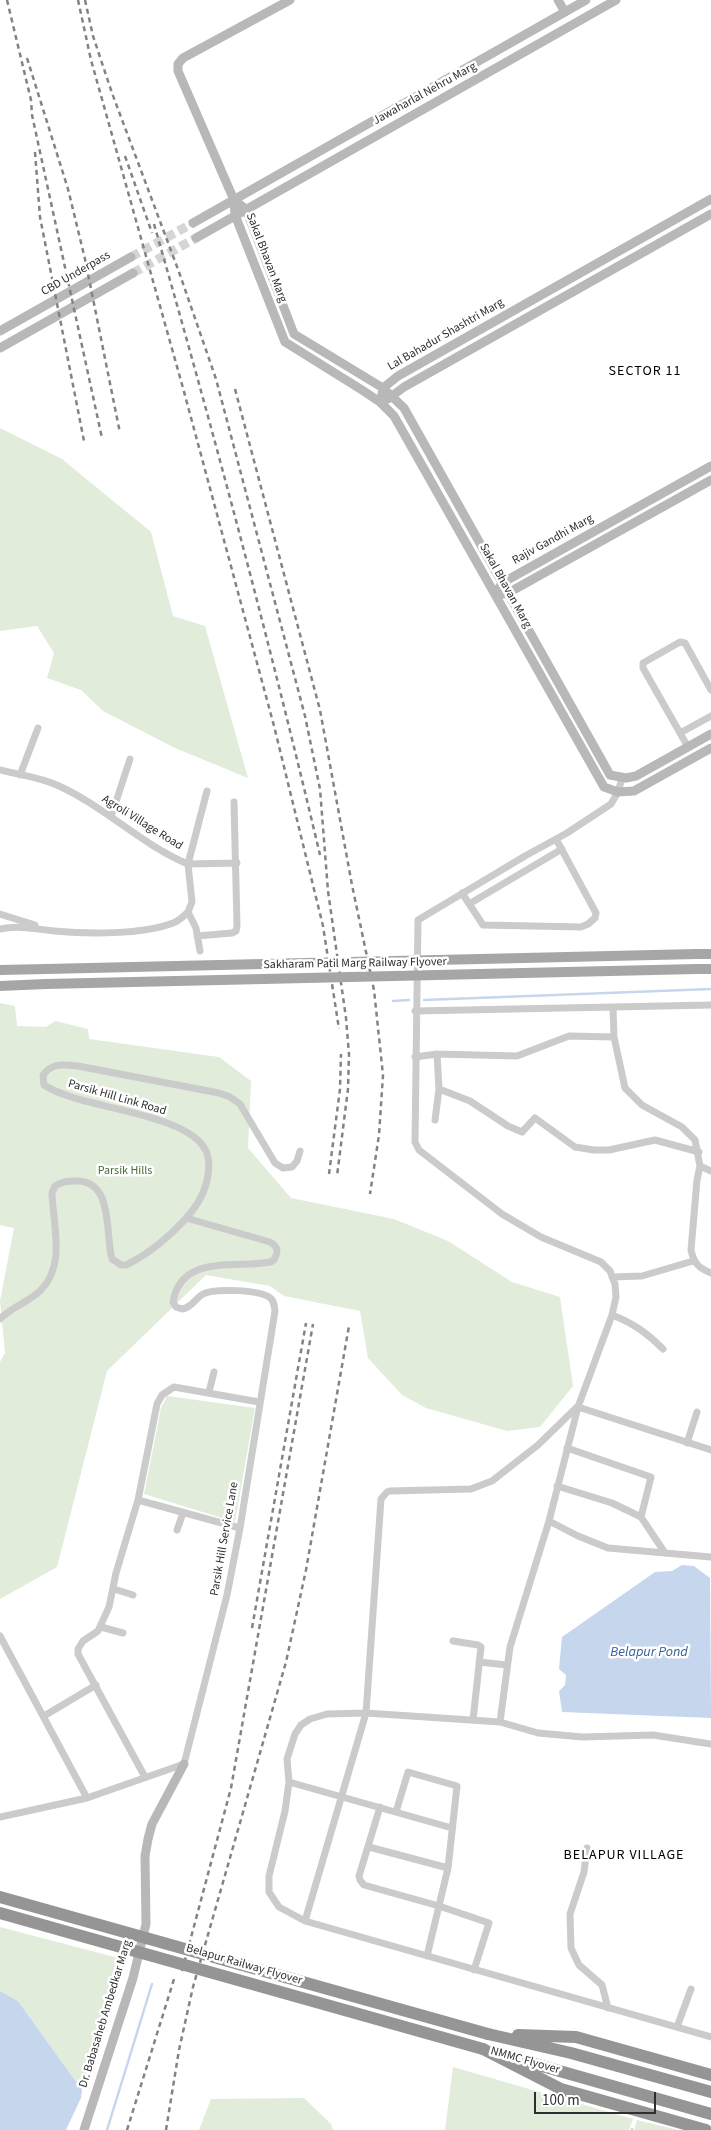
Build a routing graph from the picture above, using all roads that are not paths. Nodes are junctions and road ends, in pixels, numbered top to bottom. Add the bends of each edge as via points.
1 (290, 0) edge
2 (558, 0) edge
3 (586, 0) edge
4 (616, 0) edge
5 (564, 12) junction
6 (711, 199) edge
7 (234, 200) junction
8 (246, 209) junction
9 (711, 214) edge
10 (235, 215) junction
11 (193, 222) tunnel mouth
12 (196, 238) tunnel mouth
13 (131, 258) tunnel mouth
14 (133, 273) tunnel mouth
15 (0, 332) edge
16 (0, 348) edge
17 (383, 388) junction
18 (392, 397) junction
19 (380, 402) junction
20 (711, 466) edge
21 (711, 480) edge
22 (619, 518) junction
23 (624, 528) junction
24 (502, 583) junction
25 (495, 594) junction
26 (508, 594) junction
27 (711, 690) edge
28 (711, 716) edge
29 (38, 728) dead end
30 (680, 732) junction
31 (711, 734) edge
32 (688, 747) junction
33 (711, 748) edge
34 (130, 759) dead end
35 (0, 770) edge
36 (20, 775) junction
37 (622, 778) junction
38 (207, 791) dead end
39 (618, 792) junction
40 (234, 802) dead end
41 (111, 817) junction
42 (556, 839) junction
43 (562, 850) junction
44 (188, 864) junction
45 (237, 864) junction
46 (462, 893) junction
47 (469, 904) junction
48 (188, 912) junction
49 (0, 914) edge
50 (0, 930) edge
51 (55, 931) junction
52 (198, 936) junction
53 (200, 952) dead end
54 (711, 954) edge
55 (711, 968) edge
56 (0, 970) edge
57 (0, 986) edge
58 (711, 1005) edge
59 (613, 1008) junction
60 (415, 1011) junction
61 (614, 1037) junction
62 (437, 1054) junction
63 (415, 1057) junction
64 (439, 1089) junction
65 (435, 1120) dead end
66 (300, 1151) dead end
67 (699, 1152) junction
68 (700, 1166) junction
69 (711, 1171) edge
70 (186, 1218) junction
71 (694, 1261) junction
72 (711, 1274) edge
73 (612, 1277) junction
74 (612, 1315) junction
75 (0, 1319) edge
76 (663, 1350) dead end
77 (214, 1372) dead end
78 (209, 1392) junction
79 (259, 1402) junction
80 (578, 1407) junction
81 (697, 1412) dead end
82 (687, 1442) junction
83 (567, 1448) junction
84 (711, 1450) edge
85 (558, 1486) junction
86 (138, 1500) junction
87 (183, 1513) junction
88 (640, 1517) junction
89 (549, 1521) junction
90 (240, 1528) junction
91 (177, 1530) dead end
92 (665, 1553) junction
93 (711, 1557) edge
94 (114, 1590) junction
95 (133, 1595) dead end
96 (101, 1627) junction
97 (123, 1633) dead end
98 (0, 1636) edge
99 (453, 1641) dead end
100 (480, 1662) junction
101 (507, 1665) junction
102 (96, 1685) junction
103 (366, 1713) junction
104 (44, 1716) junction
105 (473, 1720) junction
106 (500, 1722) junction
107 (711, 1744) edge
108 (184, 1764) junction
109 (145, 1777) junction
110 (289, 1782) junction
111 (341, 1797) junction
112 (87, 1798) junction
113 (380, 1807) junction
114 (396, 1812) junction
115 (0, 1817) edge
116 (452, 1828) junction
117 (369, 1847) junction
118 (587, 1848) dead end
119 (448, 1868) junction
120 (0, 1897) edge
121 (439, 1906) junction
122 (0, 1913) edge
123 (305, 1921) junction
124 (427, 1956) junction
125 (474, 1970) junction
126 (691, 1989) dead end
127 (608, 2008) junction
128 (677, 2028) junction
129 (488, 2034) junction
130 (711, 2037) edge
131 (484, 2049) junction
132 (711, 2075) edge
133 (711, 2092) edge
134 (711, 2114) edge
135 (84, 2130) edge
136 (706, 2130) edge

1 - 7 street via 183,58 178,64 178,71
2 - 5 street
3 - 5 street, Jawaharlal Nehru Marg
4 - 8 street, Jawaharlal Nehru Marg
5 - 7 street, Jawaharlal Nehru Marg
6 - 17 street, Lal Bahadur Shashtri Marg via 398,376
7 - 8 street, Sakal Bhavan Marg
7 - 10 street, Sakal Bhavan Marg
7 - 11 street
8 - 10 street, Jawaharlal Nehru Marg
8 - 17 street, Sakal Bhavan Marg via 294,334
9 - 18 street, Lal Bahadur Shashtri Marg via 404,386
10 - 12 street
10 - 19 street, Sakal Bhavan Marg via 284,342
13 - 15 street, CBD Underpass
14 - 16 street
17 - 18 street, Sakal Bhavan Marg
17 - 19 street, Lal Bahadur Shashtri Marg
18 - 19 street, Lal Bahadur Shashtri Marg
18 - 24 street, Sakal Bhavan Marg via 404,408
19 - 25 street, Sakal Bhavan Marg via 394,416
20 - 22 street, Rajiv Gandhi Marg
21 - 23 street, Rajiv Gandhi Marg
22 - 23 street
22 - 24 street, Rajiv Gandhi Marg
23 - 26 street, Rajiv Gandhi Marg
24 - 25 street, Rajiv Gandhi Marg
24 - 26 street, Sakal Bhavan Marg
25 - 26 street, Rajiv Gandhi Marg
25 - 39 street, Sakal Bhavan Marg via 599,781 604,787
26 - 37 street, Sakal Bhavan Marg via 610,774
27 - 30 street via 685,643 680,642 643,663
28 - 30 street
29 - 36 street
30 - 32 street
31 - 32 street
32 - 37 street via 636,776
33 - 39 street via 643,787
34 - 41 street
35 - 36 street, Agroli Village Road
36 - 41 street, Agroli Village Road via 34,776 60,787
37 - 39 street
38 - 44 street
39 - 42 street via 611,804
40 - 45 street
41 - 44 street, Agroli Village Road via 167,855
42 - 43 street
42 - 46 street
43 - 47 street
43 - 47 street via 596,913 588,924 580,927 486,925
44 - 45 street
44 - 48 street, Agroli Village Road via 192,902
45 - 52 street via 236,931
46 - 47 street
46 - 60 street via 418,920
48 - 51 street via 175,923 157,928
48 - 52 street, Agroli Village Road
49 - 51 street
50 - 51 street via 22,927
52 - 53 street, Agroli Village Road
54 - 56 main road, Sakharam Patil Marg Railway Flyover, bridge
55 - 57 main road, Sakharam Patil Marg Railway Flyover, bridge
58 - 59 street
59 - 60 street
59 - 61 street
60 - 63 street
61 - 62 street via 569,1036 517,1056
61 - 67 street via 625,1088 642,1105 682,1127 695,1140
62 - 63 street
62 - 64 street
63 - 73 street via 415,1142 420,1150 502,1214 541,1237 601,1262
64 - 65 street
64 - 67 street via 470,1101 522,1132 534,1118 575,1147 609,1150 655,1140
66 - 70 street, Parsik Hill Link Road via 292,1167 284,1168 275,1163 240,1104 219,1093 78,1066 57,1064 49,1068 43,1075 44,1085 52,1091 151,1118 182,1130 205,1148 208,1159 206,1183
67 - 68 street
68 - 69 street
68 - 71 street via 691,1250
70 - 75 street, Parsik Hill Link Road via 168,1236 131,1262 121,1265 112,1259 104,1204 97,1189 84,1181 63,1181 55,1186 52,1193 57,1260 53,1272 41,1289
70 - 79 street, Parsik Hill Service Lane via 270,1242 277,1248 274,1260 266,1263 200,1268 184,1280 173,1302 182,1310 193,1305 202,1295 220,1289 270,1297 274,1303 274,1316
71 - 72 street
71 - 73 street via 642,1276
73 - 74 street via 616,1297
74 - 76 street via 648,1333
74 - 80 street
77 - 78 street
78 - 79 street
78 - 86 street via 174,1387 162,1395 157,1404
79 - 90 street, Parsik Hill Service Lane
80 - 82 street
80 - 83 street
80 - 103 street via 538,1445 492,1481 471,1489 390,1491 384,1494 379,1506
81 - 82 street
82 - 84 street
83 - 85 street
83 - 88 street via 651,1477
85 - 88 street via 612,1503
85 - 89 street
86 - 87 street
86 - 94 street via 116,1572
87 - 90 street
87 - 91 street
88 - 92 street
89 - 92 street via 608,1548
89 - 101 street
90 - 108 street, Parsik Hill Service Lane via 227,1595
92 - 93 street
94 - 95 street
94 - 96 street
96 - 97 street
96 - 102 street via 78,1649
98 - 104 street
99 - 100 street via 478,1644 481,1647
100 - 101 street
100 - 105 street
101 - 106 street
102 - 104 street
102 - 109 street
103 - 105 street
103 - 110 street via 327,1714 301,1725 287,1758
103 - 111 street
104 - 112 street
105 - 106 street
106 - 107 street via 538,1733 653,1735
108 - 109 street
108 - 135 street, Dr. Babasaheb Ambedkar Marg via 152,1824 145,1856 146,1924 133,1978
109 - 112 street
110 - 111 street
110 - 123 street via 269,1876 269,1892 279,1907
111 - 113 street
111 - 123 street
112 - 115 street
113 - 114 street
113 - 117 street
114 - 116 street
114 - 116 street via 408,1772 416,1774 456,1786
116 - 119 street
117 - 119 street
117 - 121 street via 359,1876 362,1883
118 - 127 street via 584,1872 570,1914 572,1948 579,1965 602,1985
119 - 121 street
120 - 129 highway, Belapur Railway Flyover, bridge
121 - 124 street
121 - 125 street via 489,1923
122 - 131 highway, Belapur Railway Flyover, bridge
123 - 124 street
124 - 125 street
125 - 127 street
126 - 128 street
127 - 128 street
128 - 130 street
129 - 132 highway via 576,2037
129 - 133 highway, NMMC Flyover via 571,2053
131 - 134 highway, NMMC Flyover
131 - 136 highway via 561,2090

